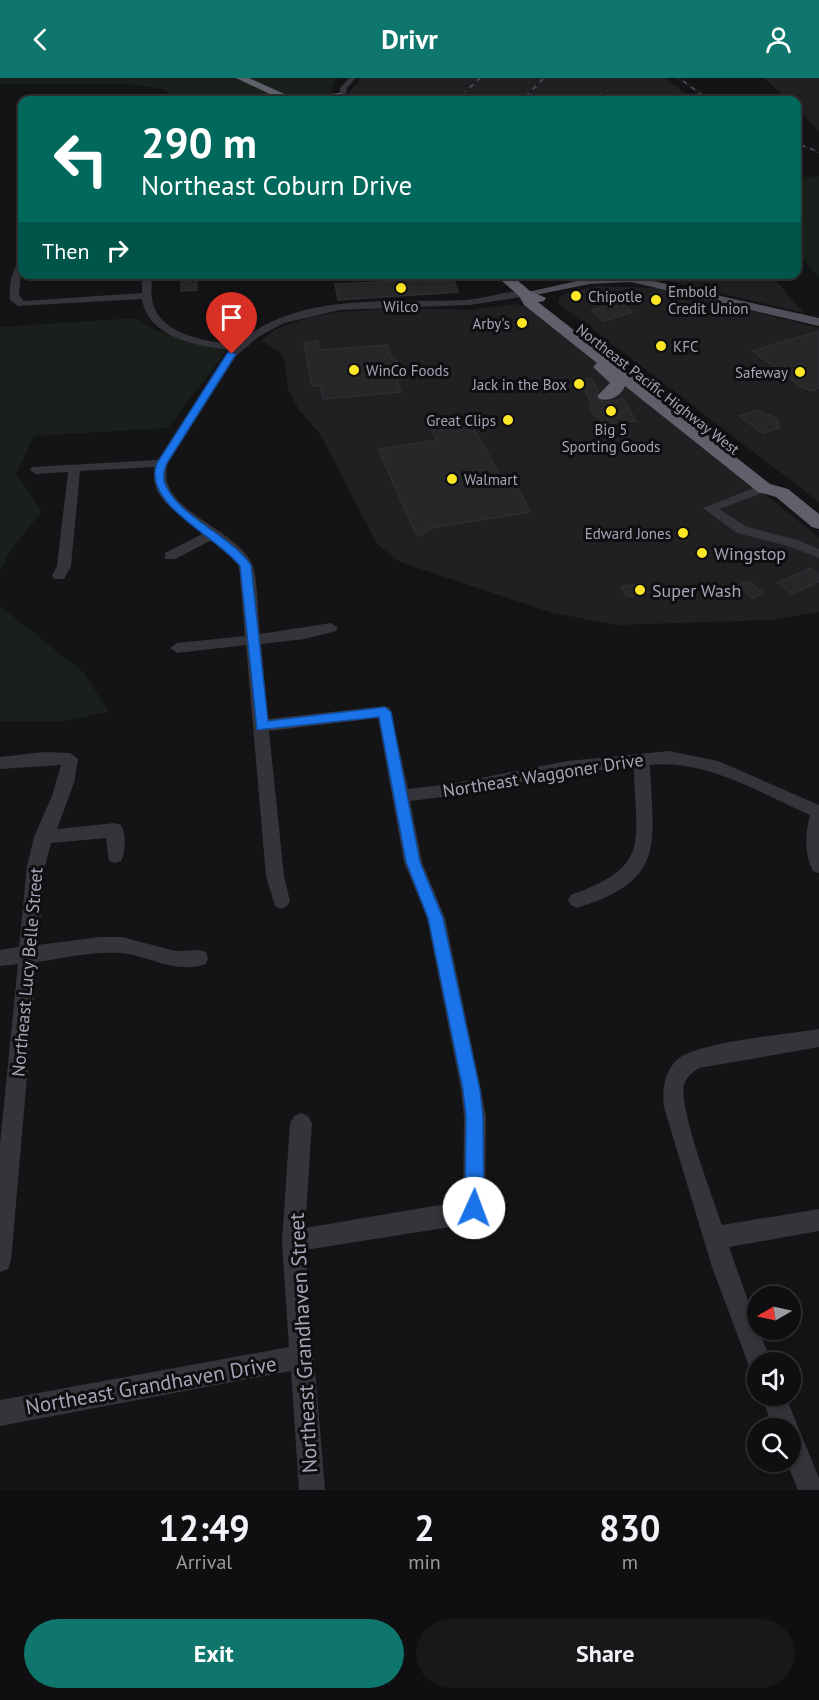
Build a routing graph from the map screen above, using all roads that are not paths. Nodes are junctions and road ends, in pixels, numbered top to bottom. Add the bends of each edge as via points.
1 (241, 78) edge
2 (262, 78) edge
3 (353, 78) edge
4 (282, 96) edge
5 (286, 96) edge
6 (342, 96) edge
7 (19, 279) edge
8 (147, 279) edge
9 (507, 279) edge
10 (593, 279) edge
11 (624, 279) edge
12 (525, 294) junction
13 (147, 296) junction
14 (819, 322) edge
15 (579, 341) junction
16 (237, 348) junction
17 (649, 390) junction
18 (605, 396) dead end
19 (162, 463) junction
20 (74, 469) junction
21 (36, 470) dead end
22 (773, 491) junction
23 (819, 523) edge
24 (213, 534) junction
25 (819, 554) edge
26 (170, 556) dead end
27 (59, 576) dead end
28 (332, 627) dead end
29 (254, 639) junction
30 (177, 648) dead end
31 (262, 726) junction
32 (642, 758) junction
33 (0, 763) edge
34 (401, 796) junction
35 (819, 812) edge
36 (43, 837) junction
37 (115, 856) dead end
38 (819, 866) edge
39 (577, 900) dead end
40 (282, 901) dead end
41 (28, 954) junction
42 (0, 958) edge
43 (199, 958) dead end
44 (819, 1038) edge
45 (301, 1123) dead end
46 (819, 1220) edge
47 (715, 1238) junction
48 (293, 1240) junction
49 (0, 1262) edge
50 (756, 1352) edge
51 (302, 1357) junction
52 (0, 1413) edge
53 (801, 1465) edge
54 (312, 1490) edge
55 (811, 1490) edge

1 - 4 highway
2 - 5 highway
3 - 6 street
7 - 13 street via 14,295 18,303
8 - 13 street
9 - 12 highway, Northeast Pacific Highway West
10 - 12 main road
11 - 14 main road
12 - 15 highway, Northeast Pacific Highway West via 529,302
12 - 16 street via 478,302 332,309 291,318 256,333
12 - 17 highway, Northeast Pacific Highway West via 541,299
13 - 16 street via 154,316 165,326 183,336
15 - 17 highway, Northeast Pacific Highway West
15 - 18 highway via 586,354 618,382 615,390
16 - 19 street
17 - 22 highway, Northeast Pacific Highway West
17 - 22 highway, Northeast Pacific Highway West via 679,413 699,421 782,485
19 - 20 street
19 - 24 street via 159,485 165,496
20 - 21 street
20 - 27 street via 64,566
22 - 23 highway, Northeast Pacific Highway West
22 - 25 street via 709,508 742,530
24 - 26 street
24 - 29 street via 246,565
28 - 29 street
29 - 30 street
29 - 31 street
31 - 34 street via 385,712
31 - 40 street via 275,876
32 - 34 street, Northeast Waggoner Drive
32 - 35 street, Northeast Waggoner Drive via 669,757 712,765
32 - 39 street via 644,848 640,860 614,888
33 - 36 street, Northeast Lucy Belle Street via 70,759 68,774
34 - 48 street via 413,862 436,918 471,1090 475,1117 474,1208 450,1216
35 - 38 street via 813,837
36 - 37 street via 115,830
36 - 41 street, Northeast Lucy Belle Street via 36,866
41 - 42 street
41 - 43 street via 122,945 176,959
41 - 49 street, Northeast Lucy Belle Street
44 - 47 street via 697,1059 678,1072 673,1088 674,1107
45 - 48 street, Northeast Grandhaven Street
46 - 47 street
47 - 50 street
48 - 51 street, Northeast Grandhaven Street
51 - 52 street, Northeast Grandhaven Drive
51 - 54 street, Northeast Grandhaven Street
53 - 55 street

